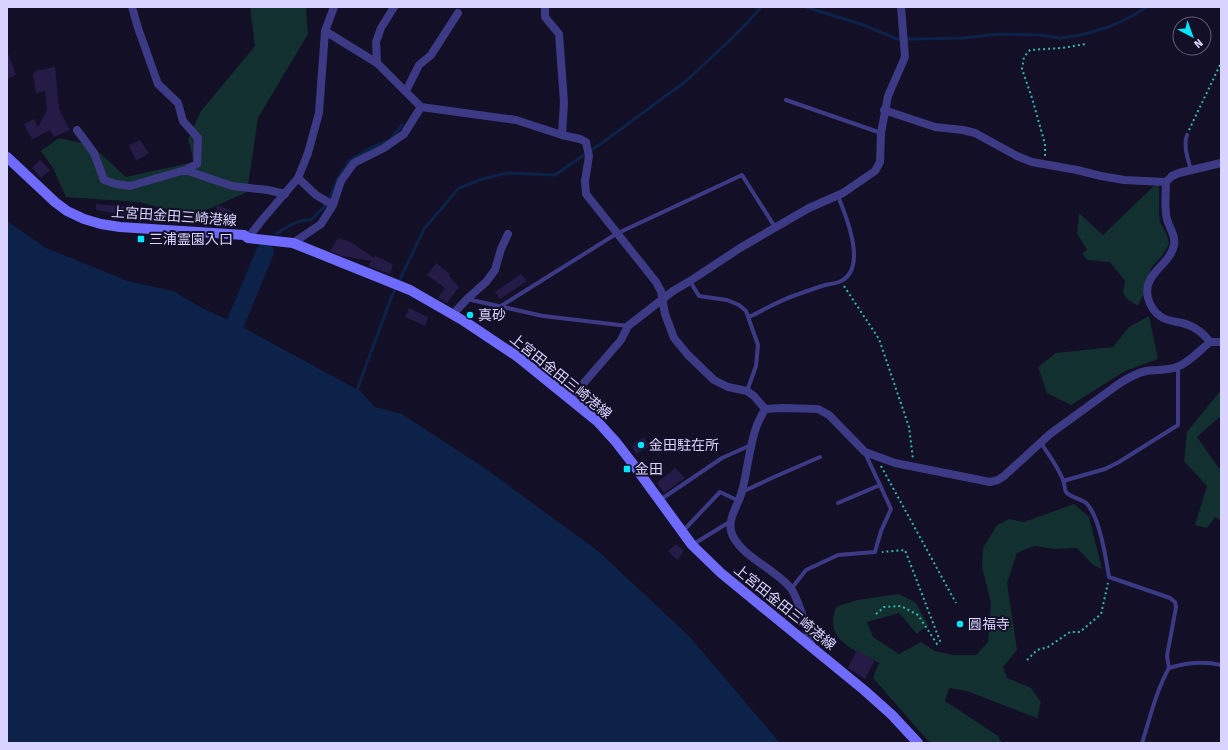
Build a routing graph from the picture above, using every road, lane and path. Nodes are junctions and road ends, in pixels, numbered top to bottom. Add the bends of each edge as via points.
1 (132, 7) edge
2 (334, 7) edge
3 (394, 7) edge
4 (545, 7) edge
5 (901, 7) edge
6 (458, 13) dead end
7 (325, 31) junction
8 (1086, 44) dead end
9 (1221, 62) edge
10 (378, 63) junction
11 (406, 91) junction
12 (786, 100) dead end
13 (421, 107) junction
14 (884, 110) junction
15 (77, 130) dead end
16 (880, 133) junction
17 (562, 134) junction
18 (1186, 137) joint
19 (7, 157) edge
20 (1221, 162) edge
21 (1044, 164) junction
22 (185, 170) junction
23 (1191, 170) junction
24 (298, 178) junction
25 (1166, 182) junction
26 (285, 194) junction
27 (838, 196) junction
28 (333, 205) junction
29 (775, 228) junction
30 (508, 234) dead end
31 (616, 234) junction
32 (248, 238) junction
33 (293, 243) junction
34 (841, 281) junction
35 (690, 282) junction
36 (467, 299) junction
37 (662, 300) junction
38 (501, 306) junction
39 (453, 314) junction
40 (749, 317) junction
41 (628, 326) junction
42 (1210, 342) junction
43 (1221, 342) edge
44 (1178, 367) junction
45 (747, 391) junction
46 (570, 399) junction
47 (765, 409) junction
48 (1040, 442) junction
49 (752, 445) junction
50 (865, 452) junction
51 (876, 456) junction
52 (820, 457) dead end
53 (914, 467) junction
54 (1063, 481) junction
55 (880, 485) junction
56 (742, 492) junction
57 (659, 501) junction
58 (739, 501) junction
59 (838, 503) dead end
60 (731, 521) junction
61 (682, 532) junction
62 (692, 545) junction
63 (875, 552) junction
64 (1109, 578) junction
65 (791, 589) junction
66 (956, 603) dead end
67 (876, 614) dead end
68 (812, 648) junction
69 (1028, 660) dead end
70 (1221, 664) edge
71 (1169, 668) junction
72 (918, 743) edge
73 (1142, 743) edge

1 - 22 street via 158,84 178,102 183,121 198,138 197,164
2 - 7 street
3 - 10 street via 376,42
4 - 17 street via 545,16 559,34 564,102
5 - 14 street via 906,57
6 - 11 street via 431,55 419,65
7 - 10 street
7 - 24 street via 319,113
8 - 21 path via 1030,50 1024,57 1022,69 1045,144
9 - 18 path
10 - 11 street
11 - 13 street
12 - 16 lane
13 - 17 street via 516,120
13 - 28 street via 404,134 384,148 354,163 341,181
14 - 16 street
14 - 21 street via 935,127 975,133 1017,156
15 - 22 street via 94,153 104,180 130,186
16 - 27 street via 880,162 875,171
17 - 31 street via 586,142 589,156 585,181 586,194
18 - 23 lane via 1185,146
19 - 32 main road, 上宮田金田三崎港線 via 55,202 84,219 120,227 244,235
20 - 23 street
21 - 25 street via 1124,180
22 - 26 street via 232,186
23 - 25 street via 1172,176
24 - 26 street
24 - 28 street
25 - 42 street via 1165,208 1173,232 1174,245 1154,274 1146,291 1149,301 1160,317 1196,327
26 - 32 street
27 - 29 street via 809,208
27 - 34 lane via 848,220 855,252 849,274
28 - 33 street via 321,224
29 - 31 lane via 742,175
29 - 35 street
30 - 36 street via 495,270
31 - 37 street via 656,282
31 - 38 lane
32 - 33 main road, 上宮田金田三崎港線
33 - 39 main road, 上宮田金田三崎港線 via 403,288
34 - 40 lane via 793,296
34 - 53 path via 880,338 909,427
35 - 37 street
35 - 40 lane via 700,296 739,304
36 - 38 lane
36 - 39 street
37 - 41 street
37 - 45 street via 674,338 688,355 714,380 728,387
38 - 41 lane via 543,316
39 - 46 main road, 上宮田金田三崎港線 via 518,356
40 - 45 lane via 758,345 756,366
41 - 46 street via 621,340
42 - 43 street
42 - 44 street
44 - 48 street via 1146,371 1132,376
44 - 54 lane via 1178,425 1105,469
45 - 47 street
46 - 57 main road, 上宮田金田三崎港線 via 597,421 616,442
47 - 49 street via 757,424
47 - 50 street via 812,408 823,411
48 - 53 street via 1004,476 990,482
48 - 54 lane
49 - 56 street
49 - 57 lane via 722,458
50 - 51 street
50 - 55 lane
51 - 53 street
51 - 66 path
52 - 56 lane
54 - 64 lane via 1067,493 1081,499 1091,509 1098,525
55 - 59 lane
55 - 63 lane via 892,509 881,531
56 - 58 street
57 - 61 main road, 上宮田金田三崎港線
58 - 60 street
58 - 61 lane via 720,492
60 - 62 lane
60 - 65 street via 732,531 740,545
61 - 62 main road, 上宮田金田三崎港線
62 - 68 main road, 上宮田金田三崎港線 via 721,573
63 - 65 lane via 838,555 806,570
63 - 67 path via 905,550 940,641 937,644 918,615 901,606 884,607
64 - 69 path via 1102,614 1080,632 1070,632 1048,647 1037,650
64 - 71 lane via 1170,598 1175,602 1167,656
65 - 68 street
68 - 72 main road, 上宮田金田三崎港線 via 882,706
70 - 71 lane via 1183,663
71 - 73 lane via 1163,678

